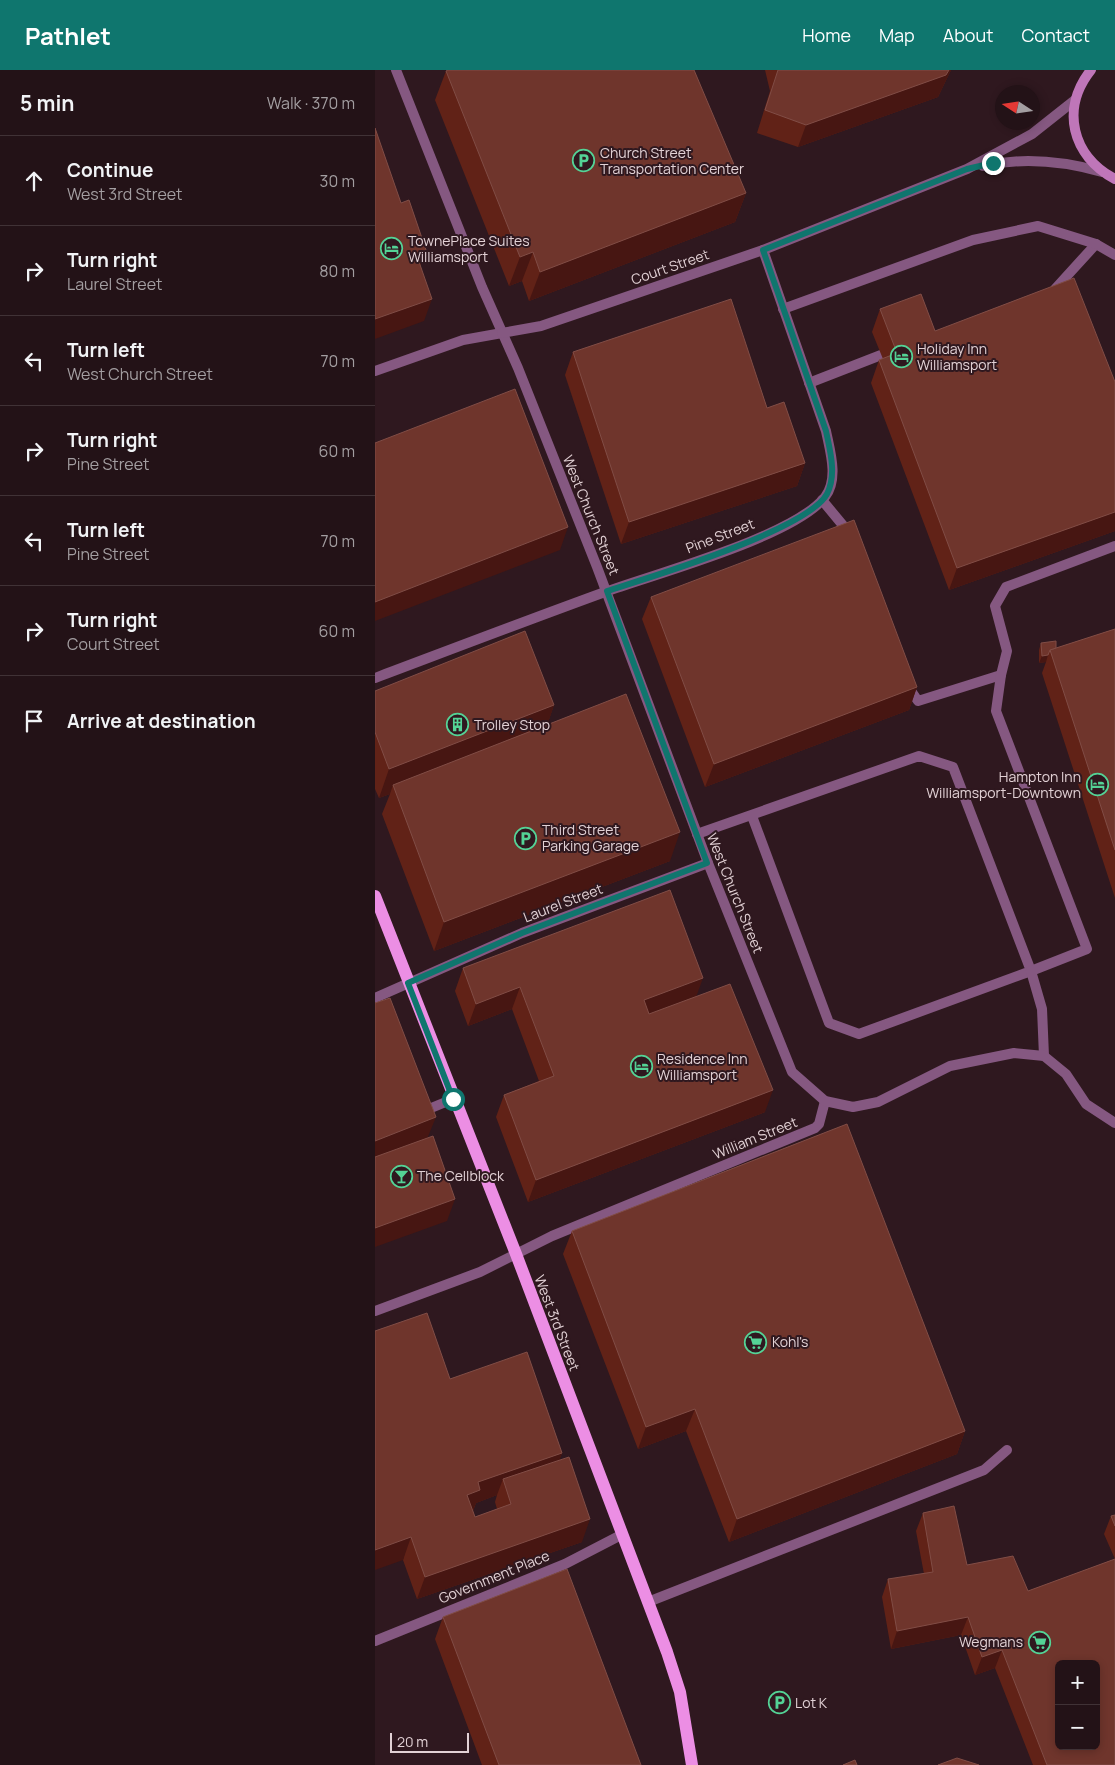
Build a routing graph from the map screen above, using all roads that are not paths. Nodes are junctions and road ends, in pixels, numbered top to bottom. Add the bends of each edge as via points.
1 (396, 70) edge
2 (1089, 72) edge
3 (1075, 100) junction
4 (967, 169) junction
5 (1102, 172) junction
6 (1115, 179) edge
7 (1096, 244) junction
8 (763, 250) junction
9 (1115, 255) edge
10 (1041, 295) edge
11 (783, 309) junction
12 (503, 333) junction
13 (881, 355) dead end
14 (375, 371) edge
15 (809, 383) junction
16 (822, 500) junction
17 (1115, 546) edge
18 (854, 547) edge
19 (607, 591) junction
20 (1001, 675) junction
21 (903, 676) edge
22 (375, 678) edge
23 (753, 816) junction
24 (697, 834) junction
25 (707, 863) junction
26 (375, 896) edge
27 (1031, 971) junction
28 (408, 983) junction
29 (375, 998) edge
30 (1044, 1056) junction
31 (453, 1099) junction
32 (825, 1101) junction
33 (407, 1119) edge
34 (1115, 1123) edge
35 (516, 1254) junction
36 (375, 1311) edge
37 (1007, 1450) dead end
38 (621, 1535) junction
39 (648, 1602) junction
40 (375, 1641) edge
41 (692, 1765) edge

1 - 12 street, West Church Street
2 - 3 main road
3 - 4 street, Court Street via 1032,134
3 - 5 main road via 1073,122 1079,145
4 - 5 street, Court Street via 1034,160
4 - 8 street, Court Street
5 - 6 main road
7 - 9 street
7 - 10 street via 1059,288
7 - 11 street via 1037,226 982,238
8 - 11 street, Pine Street
8 - 12 street, Court Street via 541,326
11 - 15 street, Pine Street
12 - 14 street, Court Street via 463,340
12 - 19 street, West Church Street
13 - 15 street
15 - 16 street, Pine Street via 826,431 832,462 831,482
16 - 18 street via 847,529
16 - 19 street, Pine Street via 812,511 740,545
17 - 20 street via 1006,586 995,606 1007,651
19 - 22 street, Pine Street
19 - 24 street, West Church Street
20 - 21 street via 918,701
20 - 27 street via 996,711 1087,949
23 - 24 street
23 - 27 street via 919,756 953,767
23 - 27 street via 829,1023 859,1034
24 - 25 street, West Church Street
25 - 28 street, Laurel Street via 522,933
25 - 32 street, West Church Street via 792,1072
26 - 28 main road, West 3rd Street
27 - 30 street via 1042,1009
28 - 29 street, Laurel Street
28 - 31 main road, West 3rd Street
30 - 32 street via 1014,1053 951,1066 878,1102 853,1107
30 - 34 street via 1066,1074 1086,1104
31 - 33 street
31 - 35 main road, West 3rd Street
32 - 35 street, William Street via 815,1128 552,1236
35 - 36 street, William Street via 480,1272
35 - 38 main road, West 3rd Street
37 - 39 street via 984,1470
38 - 39 main road, West 3rd Street
38 - 40 street, Government Place via 565,1564
39 - 41 main road, West 3rd Street via 680,1692

